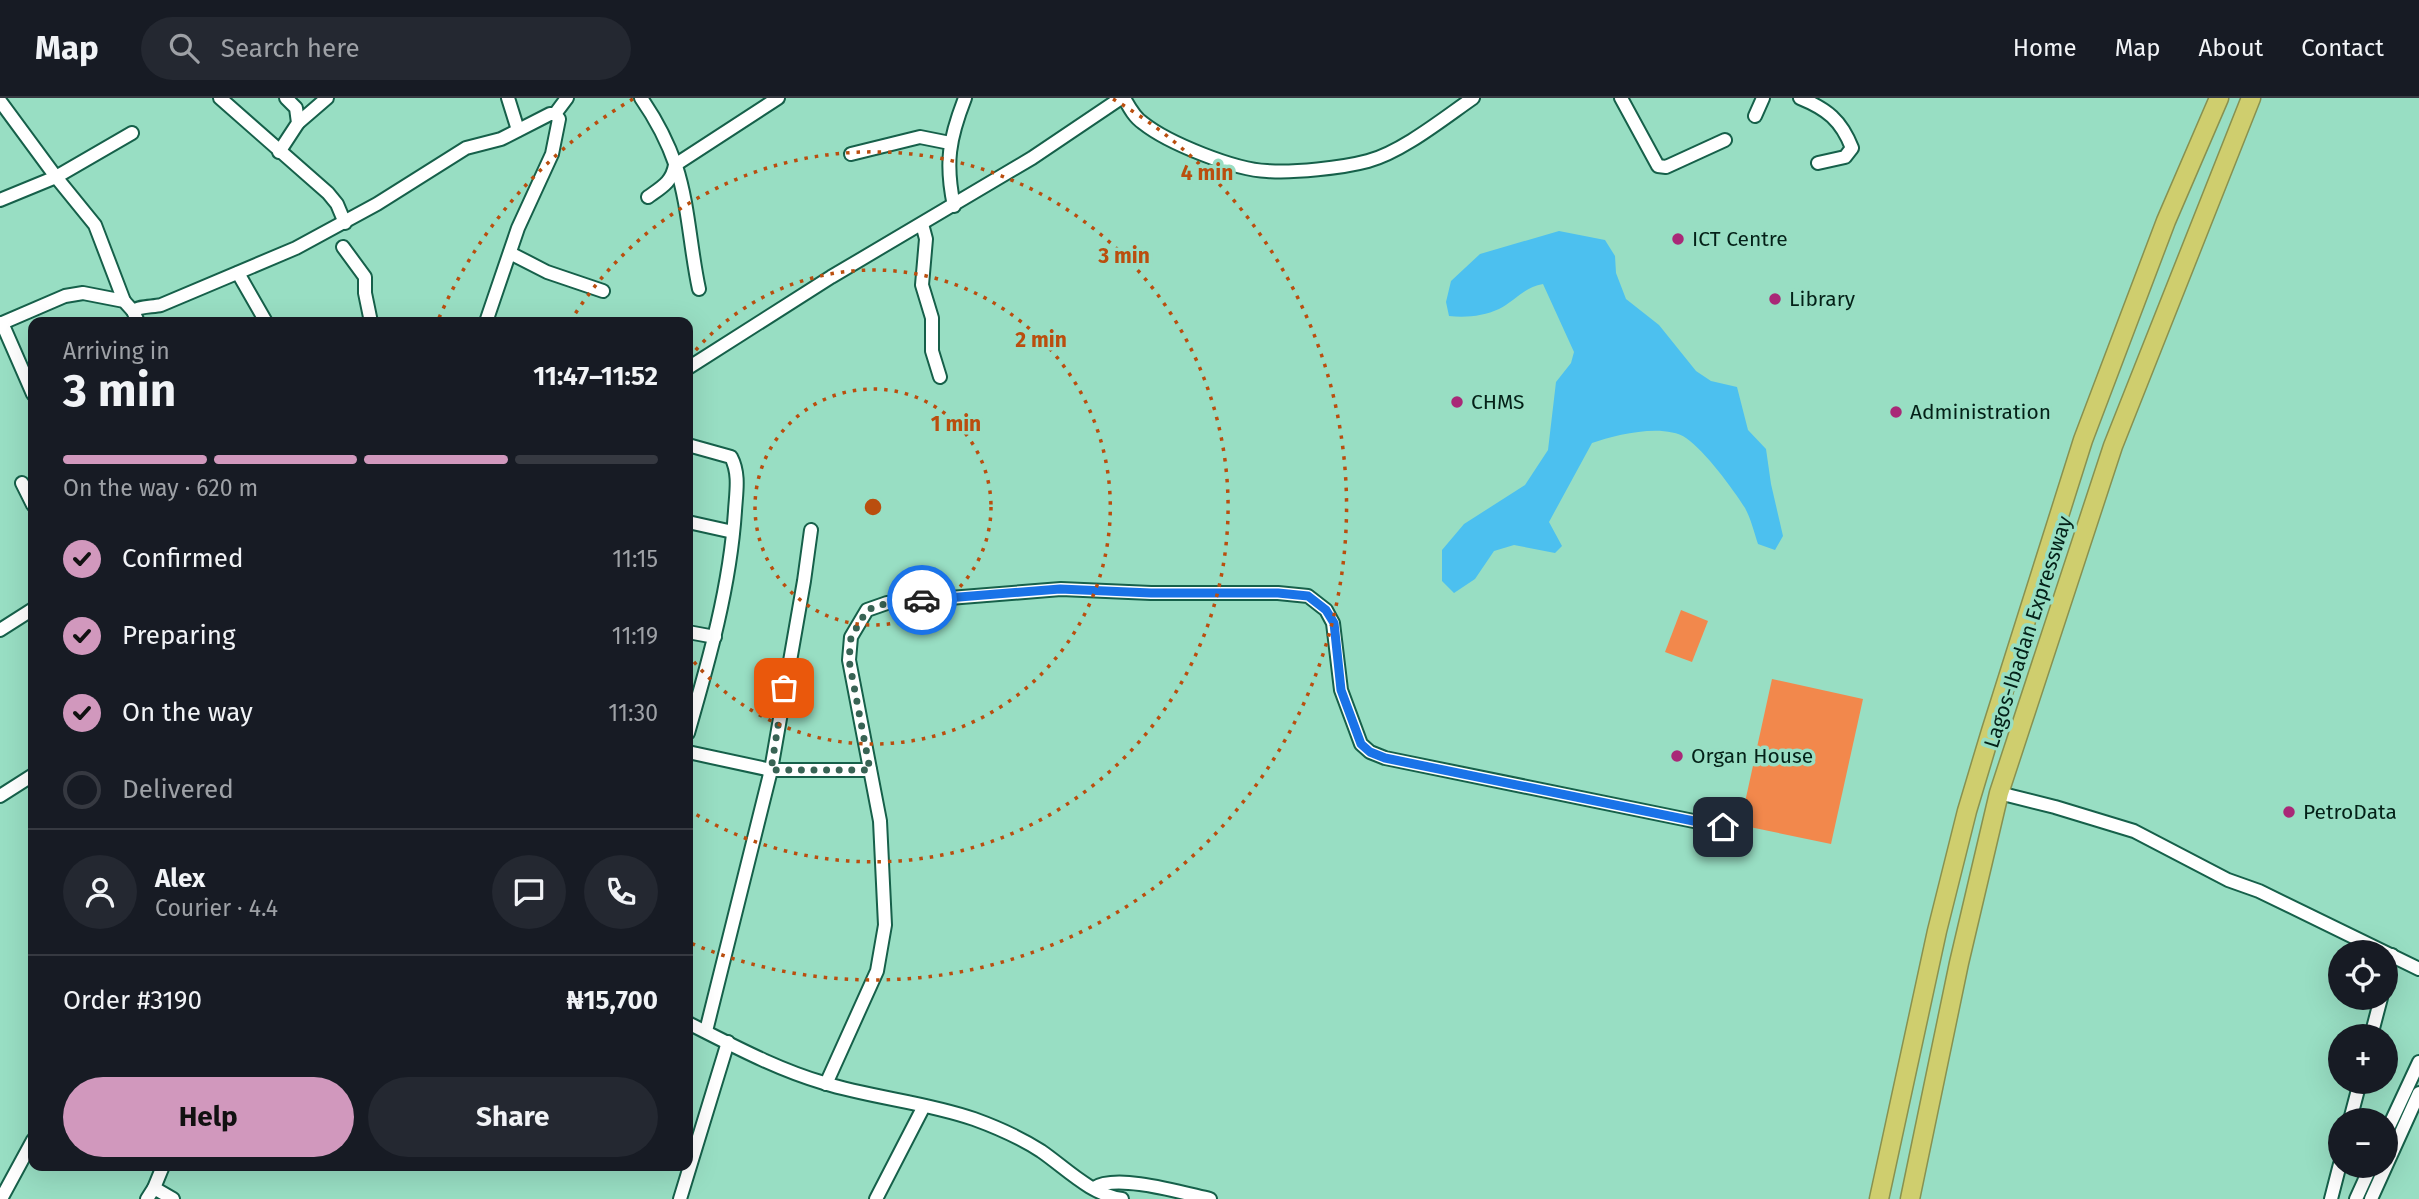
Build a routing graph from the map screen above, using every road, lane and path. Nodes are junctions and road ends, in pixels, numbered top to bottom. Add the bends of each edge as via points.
1 (220, 98) edge
2 (286, 98) edge
3 (327, 98) edge
4 (508, 98) edge
5 (567, 98) edge
6 (641, 98) edge
7 (778, 98) edge
8 (965, 98) edge
9 (1122, 98) edge
10 (1474, 98) edge
11 (1620, 98) edge
12 (1763, 98) edge
13 (1800, 98) edge
14 (2219, 98) edge
15 (2251, 98) edge
16 (0, 101) edge
17 (555, 114) junction
18 (1755, 117) dead end
19 (298, 123) junction
20 (518, 130) junction
21 (132, 133) dead end
22 (1725, 139) dead end
23 (950, 143) junction
24 (279, 152) junction
25 (851, 154) dead end
26 (1818, 163) dead end
27 (676, 165) junction
28 (56, 177) junction
29 (648, 197) dead end
30 (0, 200) edge
31 (954, 206) junction
32 (345, 223) junction
33 (922, 224) junction
34 (343, 247) dead end
35 (510, 253) junction
36 (238, 273) junction
37 (699, 289) dead end
38 (603, 291) dead end
39 (132, 311) edge
40 (262, 317) edge
41 (370, 317) edge
42 (488, 317) edge
43 (1, 323) edge
44 (693, 366) edge
45 (940, 377) dead end
46 (28, 383) edge
47 (693, 446) edge
48 (22, 483) dead end
49 (28, 495) edge
50 (693, 523) edge
51 (811, 530) dead end
52 (733, 532) junction
53 (28, 612) edge
54 (0, 630) edge
55 (693, 633) edge
56 (715, 637) junction
57 (693, 715) edge
58 (693, 753) edge
59 (771, 770) junction
60 (870, 770) junction
61 (28, 778) edge
62 (1999, 793) junction
63 (0, 796) edge
64 (1723, 827) dead end
65 (2361, 940) edge
66 (2398, 958) edge
67 (2419, 969) edge
68 (693, 1025) edge
69 (706, 1031) junction
70 (728, 1042) junction
71 (2419, 1062) edge
72 (826, 1084) junction
73 (2419, 1093) edge
74 (924, 1106) junction
75 (2398, 1108) edge
76 (28, 1149) edge
77 (693, 1156) edge
78 (161, 1171) edge
79 (689, 1171) edge
80 (2337, 1178) edge
81 (2366, 1178) edge
82 (150, 1193) edge
83 (1093, 1193) edge
84 (1, 1199) edge
85 (173, 1199) edge
86 (680, 1199) edge
87 (876, 1199) edge
88 (1122, 1199) edge
89 (1210, 1199) edge
90 (1879, 1199) edge
91 (1910, 1199) edge
92 (2332, 1199) edge
93 (2356, 1199) edge
94 (2371, 1199) edge

1 - 24 street
2 - 19 street via 296,108
3 - 19 street
4 - 20 street
5 - 17 street
6 - 27 street
7 - 27 street
8 - 23 street
9 - 10 street via 1144,124 1183,145 1267,172 1369,161
9 - 31 street
11 - 22 street via 1658,166 1666,167
12 - 18 street
13 - 26 street via 1825,108 1846,132 1852,148 1845,157
14 - 90 highway, Lagos-Ibadan Expressway via 2166,221 2083,439 1991,731 1937,931
15 - 62 highway, Lagos-Ibadan Expressway via 2113,446
16 - 28 street
17 - 20 street
17 - 35 street via 559,119 552,154
19 - 24 street
20 - 32 street via 466,148
21 - 28 street
23 - 25 street via 920,137
23 - 31 street via 948,178
24 - 32 street via 328,193
27 - 29 street via 668,183
27 - 37 street
28 - 30 street
28 - 39 street via 95,225
31 - 33 street
32 - 36 street
33 - 44 street
33 - 45 street via 926,239 922,285
34 - 41 street via 365,277
35 - 38 street via 547,272
35 - 42 street
36 - 39 street
36 - 40 street
39 - 43 street via 83,293
43 - 46 street
47 - 52 street via 731,457 737,473
48 - 49 street
50 - 52 street
51 - 59 street
52 - 56 street
53 - 54 street
55 - 56 street
56 - 57 street
58 - 59 street
59 - 60 street
59 - 69 street
60 - 64 street via 849,660 851,637 867,610 887,603 1060,589 1287,593 1308,596 1334,623 1346,708 1361,744 1370,752 1484,780
60 - 72 street via 880,821 884,935 877,971
61 - 63 street
62 - 65 street via 2134,831
62 - 91 highway, Lagos-Ibadan Expressway
66 - 67 street
68 - 69 street
69 - 70 street
70 - 72 street via 780,1069
70 - 77 street
71 - 75 street
72 - 74 street
73 - 94 street
74 - 83 street via 1009,1134 1041,1151
74 - 87 street
76 - 84 street
78 - 82 street
79 - 86 street
80 - 92 street
81 - 93 street
82 - 85 street
83 - 88 street
83 - 89 street via 1100,1184 1117,1181

